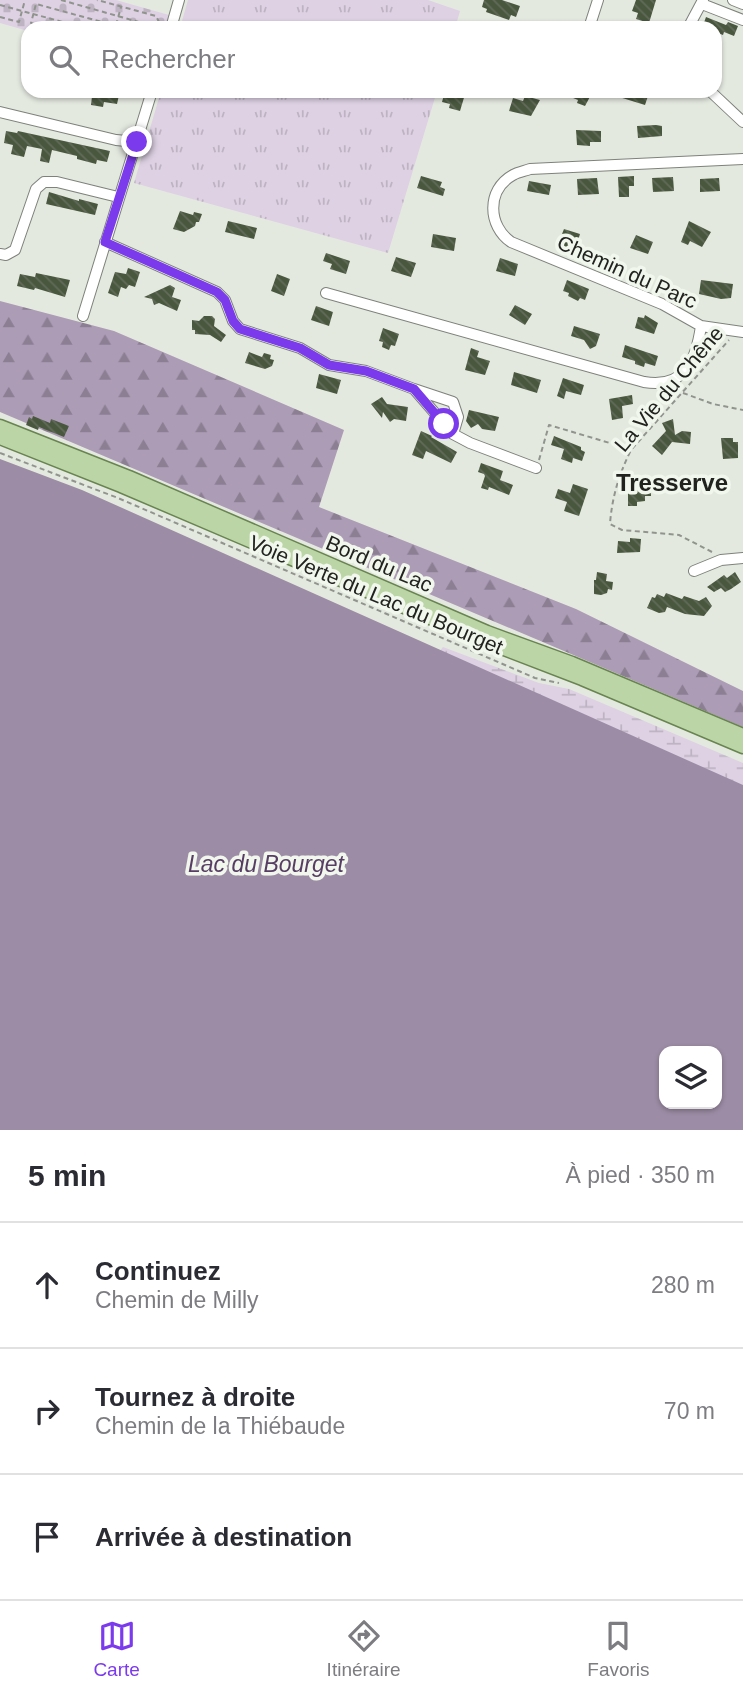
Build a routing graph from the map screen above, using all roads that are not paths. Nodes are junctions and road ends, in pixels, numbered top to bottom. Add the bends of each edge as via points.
1 (179, 0) edge
2 (598, 0) edge
3 (733, 0) edge
4 (703, 2) edge
5 (743, 4) edge
6 (743, 20) edge
7 (173, 21) edge
8 (591, 21) edge
9 (692, 21) edge
10 (150, 98) edge
11 (717, 98) edge
12 (0, 112) edge
13 (743, 122) edge
14 (137, 142) junction
15 (743, 159) edge
16 (118, 197) junction
17 (105, 242) junction
18 (0, 254) edge
19 (326, 293) dead end
20 (83, 316) dead end
21 (701, 326) junction
22 (740, 332) edge
23 (414, 389) junction
24 (0, 426) edge
25 (453, 434) junction
26 (0, 438) edge
27 (536, 468) road end
28 (743, 558) edge
29 (695, 571) dead end
30 (743, 735) edge
31 (743, 747) edge

1 - 7 street
2 - 8 street
3 - 5 street
4 - 6 street
4 - 9 street
10 - 14 street
11 - 13 street
12 - 14 street
14 - 16 street
15 - 21 street, Chemin du Parc via 530,169 513,175 495,197 493,215 499,231 511,242 662,304
16 - 17 street
16 - 18 street via 44,182 36,189 15,250
17 - 20 street
17 - 23 street via 217,292 240,329 300,348 329,365 366,371
19 - 21 street, Chemin du Parc via 645,383 666,384 677,378 690,364
21 - 22 street
23 - 25 street
23 - 25 street via 453,402 458,417
24 - 30 main road, Bord du Lac
25 - 27 street
26 - 31 main road, Bord du Lac
28 - 29 street via 721,560

